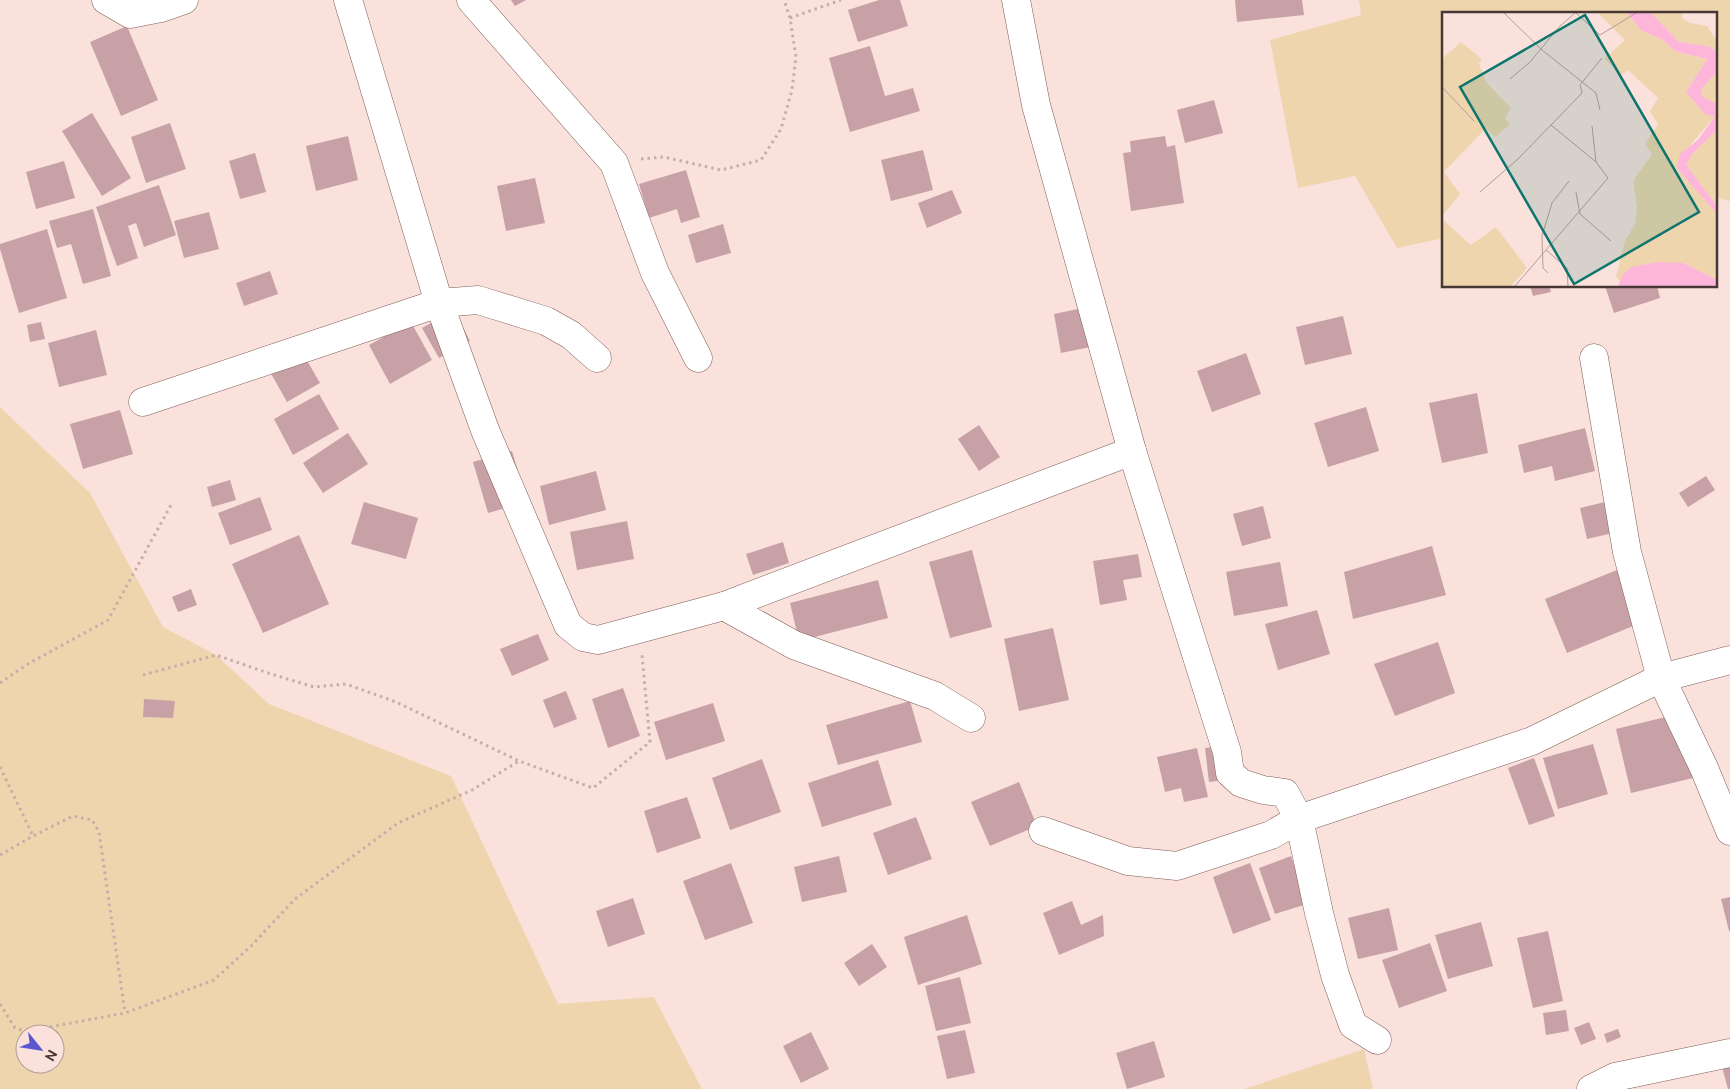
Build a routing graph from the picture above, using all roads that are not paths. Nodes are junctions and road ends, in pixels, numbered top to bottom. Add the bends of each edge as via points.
1 (106, 0) edge
2 (184, 0) edge
3 (348, 0) edge
4 (471, 0) edge
5 (1016, 0) edge
6 (439, 303) junction
7 (597, 358) dead end
8 (698, 358) dead end
9 (1594, 358) dead end
10 (143, 402) dead end
11 (1132, 451) junction
12 (724, 606) junction
13 (1730, 660) edge
14 (1662, 678) junction
15 (971, 718) dead end
16 (1299, 819) junction
17 (1043, 831) dead end
18 (1730, 831) edge
19 (1377, 1040) dead end
20 (1730, 1052) edge
21 (1590, 1089) edge

1 - 2 street via 130,14
3 - 6 street
4 - 8 street via 614,163 655,273
5 - 11 street via 1036,105
6 - 7 street via 478,300 546,321 571,335
6 - 10 street
6 - 12 street via 485,430 568,625 583,637 598,640
9 - 14 street via 1627,552
11 - 12 street
11 - 16 street via 1227,752 1230,773 1241,783 1285,793
12 - 15 street via 794,645 935,696
13 - 14 street
14 - 16 street via 1532,741
14 - 18 street
16 - 17 street via 1271,835 1177,866 1128,861
16 - 19 street via 1318,914 1335,975 1353,1025
20 - 21 street via 1615,1077

